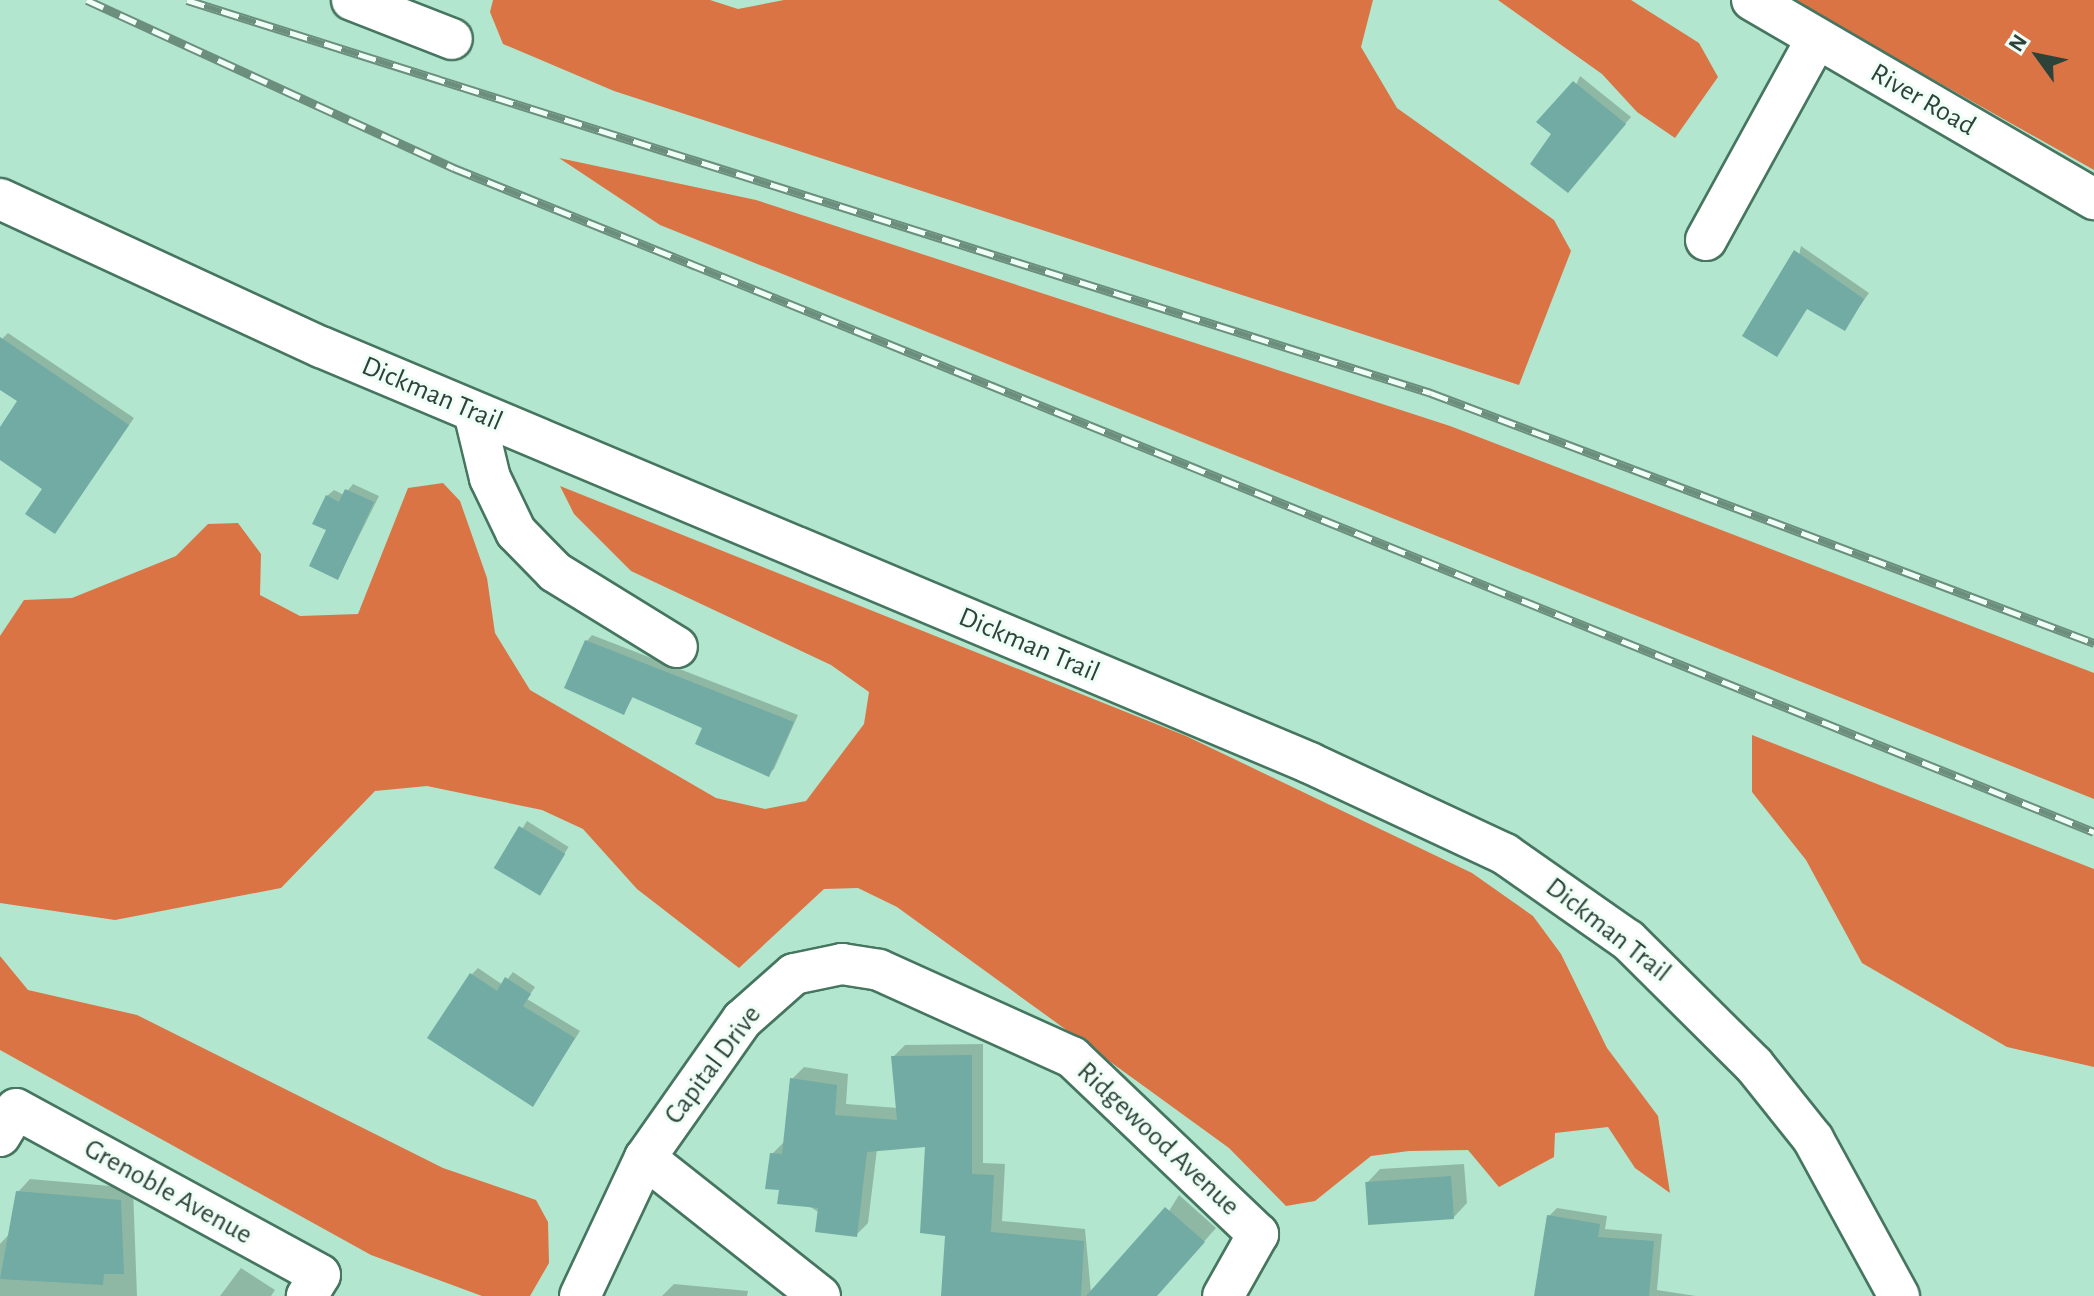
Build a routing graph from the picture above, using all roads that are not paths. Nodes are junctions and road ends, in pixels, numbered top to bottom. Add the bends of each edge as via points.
1 (352, 0) edge
2 (1752, 0) edge
3 (1817, 38) junction
4 (452, 39) dead end
5 (0, 199) edge
6 (2094, 199) edge
7 (1706, 240) dead end
8 (474, 412) junction
9 (677, 647) dead end
10 (879, 970) joint
11 (8, 1122) edge
12 (645, 1158) junction
13 (314, 1286) edge
14 (580, 1296) edge
15 (820, 1296) edge
16 (1223, 1296) edge
17 (1899, 1296) edge

1 - 4 street
2 - 3 street, River Road
3 - 6 street, River Road
3 - 7 street
5 - 8 street, Dickman Trail
8 - 9 street via 490,478 516,532 555,572
8 - 17 street, Dickman Trail via 1310,763 1505,854 1628,940 1754,1065 1821,1151
10 - 12 street, Capital Drive via 815,966 765,996
10 - 16 street, Ridgewood Avenue via 1072,1057 1258,1234
11 - 13 street, Grenoble Avenue
12 - 14 street, Capital Drive
12 - 15 street

